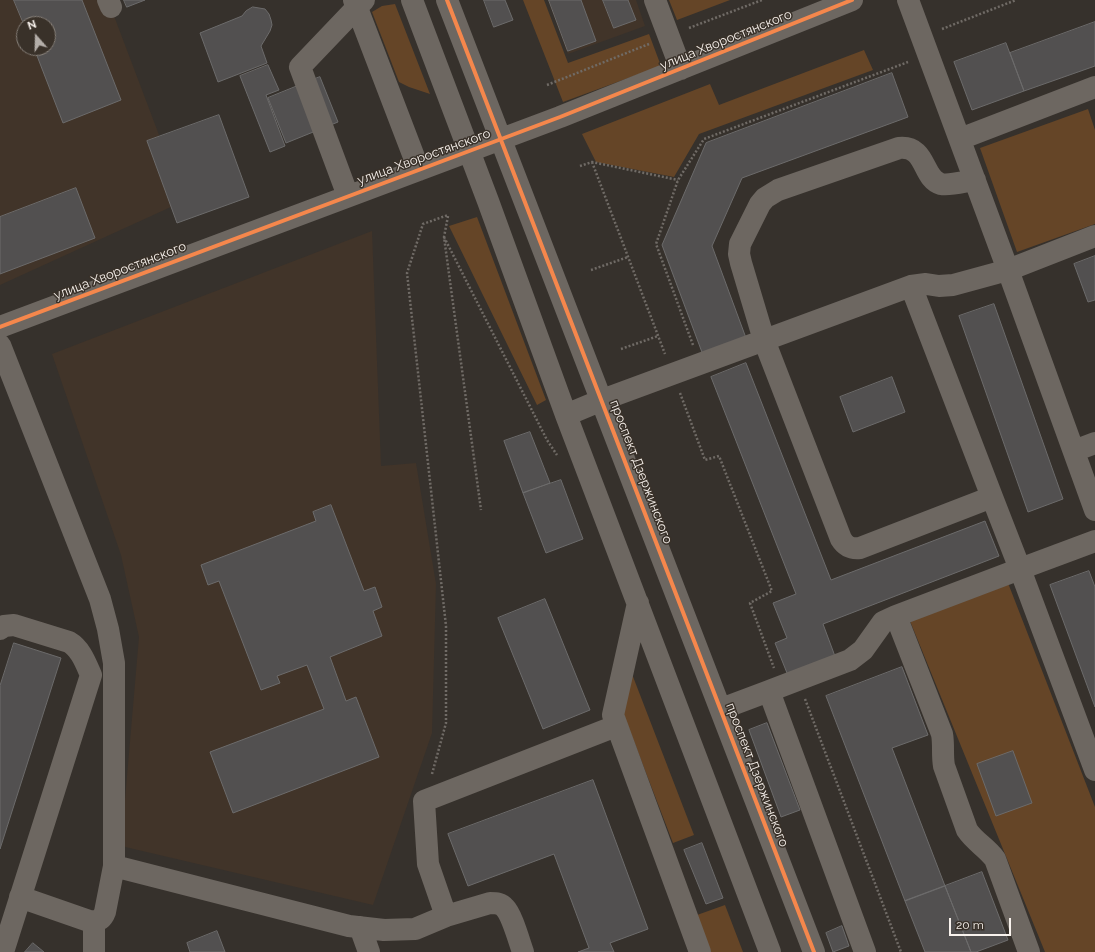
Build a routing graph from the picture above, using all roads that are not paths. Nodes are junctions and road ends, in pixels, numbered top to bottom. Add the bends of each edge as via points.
1 (412, 0) edge
2 (447, 0) edge
3 (655, 0) edge
4 (852, 0) edge
5 (908, 0) edge
6 (355, 7) edge
7 (681, 69) junction
8 (1095, 87) edge
9 (501, 139) junction
10 (960, 139) junction
11 (469, 151) junction
12 (419, 170) junction
13 (975, 180) junction
14 (348, 196) junction
15 (1095, 236) edge
16 (1008, 270) junction
17 (910, 286) junction
18 (0, 327) edge
19 (764, 340) junction
20 (0, 345) edge
21 (602, 400) junction
22 (566, 415) junction
23 (1095, 443) edge
24 (1074, 451) junction
25 (992, 498) junction
26 (1095, 510) edge
27 (1095, 541) edge
28 (1020, 569) junction
29 (638, 603) junction
30 (896, 616) junction
31 (0, 629) edge
32 (91, 675) junction
33 (114, 682) junction
34 (775, 689) junction
35 (721, 709) junction
36 (616, 726) junction
37 (1095, 770) edge
38 (114, 866) junction
39 (20, 897) junction
40 (446, 916) junction
41 (94, 922) junction
42 (360, 928) junction
43 (3, 952) edge
44 (94, 952) edge
45 (369, 952) edge
46 (524, 952) edge
47 (700, 952) edge
48 (770, 952) edge
49 (814, 952) edge
50 (866, 952) edge
51 (1029, 952) edge

1 - 11 street
2 - 9 street, проспект Дзержинского
3 - 7 street
4 - 7 street, улица Хворостянского
5 - 10 street
6 - 12 street
6 - 14 street via 300,67
7 - 9 street, улица Хворостянского
8 - 10 street
9 - 11 street, улица Хворостянского
9 - 21 street, проспект Дзержинского
10 - 13 street
11 - 12 street, улица Хворостянского
11 - 22 street
12 - 14 street, улица Хворостянского
13 - 16 street
13 - 19 street via 947,184 936,182 918,155 906,148 771,194 760,204 740,244 739,254
14 - 18 street, улица Хворостянского
15 - 16 street
16 - 17 street via 953,285
16 - 24 street
17 - 19 street
17 - 25 street
19 - 21 street
19 - 25 street via 840,539 845,545 852,549 860,548
20 - 33 street via 100,599 114,663
21 - 22 street
21 - 35 street, проспект Дзержинского
22 - 29 street
23 - 24 street
24 - 26 street
25 - 28 street
27 - 28 street
28 - 30 street
28 - 37 street
29 - 36 street via 613,715
29 - 48 street
30 - 34 street via 883,622 863,650 850,660
30 - 51 street via 942,734 944,766 967,830 995,859
31 - 32 street via 14,625 70,642 75,645
32 - 33 street
32 - 39 street
33 - 38 street
34 - 35 street
34 - 50 street
35 - 49 street, проспект Дзержинского
36 - 40 street via 424,801 428,864
36 - 47 street
38 - 41 street via 105,912 103,917
38 - 42 street
39 - 41 street
39 - 43 street
40 - 42 street via 415,929
40 - 46 street via 498,903 509,913
41 - 44 street
42 - 45 street

